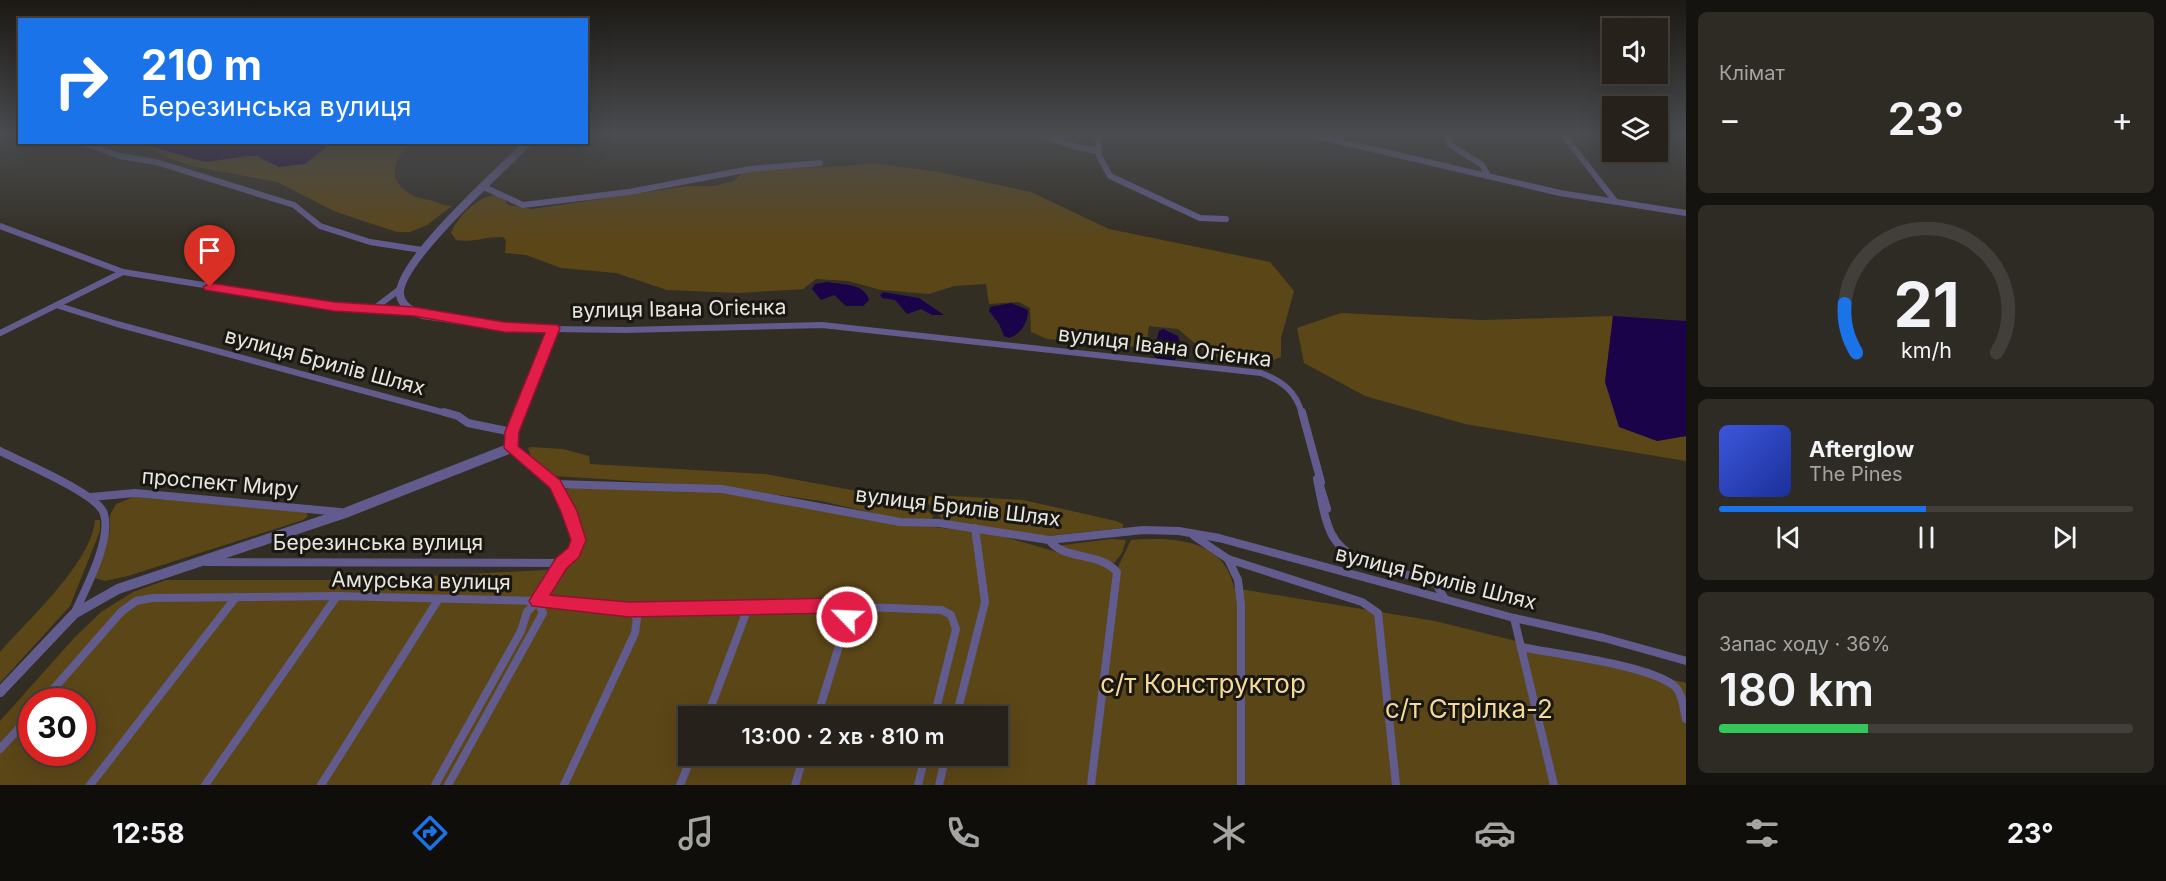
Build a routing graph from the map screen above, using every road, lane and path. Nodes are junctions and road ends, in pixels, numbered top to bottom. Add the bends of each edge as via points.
1 (180, 170) edge
2 (504, 170) edge
3 (747, 170) edge
4 (1104, 170) edge
5 (1460, 170) edge
6 (1485, 170) edge
7 (1593, 170) edge
8 (1488, 176) junction
9 (486, 188) junction
10 (1615, 201) junction
11 (1686, 213) edge
12 (1226, 219) dead end
13 (0, 226) edge
14 (422, 250) junction
15 (123, 272) junction
16 (400, 289) junction
17 (59, 306) junction
18 (375, 308) junction
19 (414, 312) junction
20 (554, 328) junction
21 (0, 333) edge
22 (1292, 392) junction
23 (512, 432) junction
24 (511, 448) junction
25 (0, 451) edge
26 (555, 484) junction
27 (91, 497) junction
28 (345, 513) junction
29 (975, 528) junction
30 (1192, 534) junction
31 (1049, 540) junction
32 (1228, 559) junction
33 (194, 562) junction
34 (561, 563) junction
35 (337, 596) junction
36 (236, 597) junction
37 (1445, 598) junction
38 (438, 600) junction
39 (537, 601) junction
40 (837, 606) junction
41 (736, 607) junction
42 (629, 610) junction
43 (74, 614) junction
44 (1514, 618) junction
45 (1521, 647) junction
46 (1686, 661) edge
47 (54, 688) edge
48 (0, 692) edge
49 (711, 706) edge
50 (820, 706) edge
51 (937, 706) edge
52 (959, 706) edge
53 (1686, 719) edge
54 (18, 730) edge
55 (0, 750) edge
56 (688, 766) edge
57 (801, 766) edge
58 (923, 766) edge
59 (944, 766) edge
60 (90, 785) edge
61 (205, 785) edge
62 (321, 785) edge
63 (435, 785) edge
64 (448, 785) edge
65 (564, 785) edge
66 (680, 785) edge
67 (795, 785) edge
68 (918, 785) edge
69 (939, 785) edge
70 (1091, 785) edge
71 (1241, 785) edge
72 (1395, 785) edge
73 (1554, 785) edge

1 - 14 street via 294,205 320,226 370,242
2 - 9 street
3 - 9 street via 629,192 523,205
4 - 12 street via 1137,190 1200,218
5 - 8 street
6 - 8 street
7 - 10 street
8 - 10 street
9 - 14 street
10 - 11 street
13 - 15 street, вулиця Івана Огієнка
14 - 16 street via 407,267
15 - 17 street
15 - 18 street, вулиця Івана Огієнка via 334,306
16 - 18 street
16 - 19 street via 400,297
17 - 21 street
17 - 23 street, вулиця Брилів Шлях via 458,416 468,423
18 - 19 street, вулиця Івана Огієнка
19 - 20 street, вулиця Івана Огієнка via 504,327
20 - 22 street, вулиця Івана Огієнка via 822,325 1247,371 1280,380
20 - 23 street
22 - 22 street via 1318,471 1321,482 1299,402
22 - 22 street via 1317,478 1327,509 1324,497
22 - 37 street via 1335,539 1367,561 1436,584
23 - 24 street
24 - 26 street
24 - 28 street, Березинська вулиця
25 - 27 street
26 - 29 street, вулиця Брилів Шлях via 722,489 900,522
26 - 34 street via 579,540 574,552
27 - 28 street, проспект Миру via 135,493
27 - 43 street via 101,507 105,531
28 - 33 street, Березинська вулиця
29 - 31 street, вулиця Брилів Шлях
29 - 52 street via 985,602
30 - 31 street, вулиця Брилів Шлях via 1143,530
30 - 32 street
30 - 37 street, вулиця Брилів Шлях
31 - 70 street via 1055,548 1110,564 1117,572
32 - 71 street via 1238,580 1241,605
32 - 72 street via 1362,602 1378,613
33 - 34 street, Березинська вулиця
33 - 43 street, Березинська вулиця via 118,589
34 - 39 street
35 - 36 street, Амурська вулиця
35 - 38 street, Амурська вулиця
35 - 61 street
36 - 47 street, Амурська вулиця via 136,601 121,612
36 - 60 street
37 - 44 street, вулиця Брилів Шлях
38 - 39 street, Амурська вулиця
38 - 62 street
39 - 42 street, Амурська вулиця
39 - 63 street via 527,612
39 - 64 street via 543,613
40 - 41 street, Амурська вулиця
40 - 50 street via 847,613 847,621
40 - 51 street, Амурська вулиця via 942,610 951,615 956,629
41 - 42 street, Амурська вулиця
41 - 49 street via 745,616
42 - 65 street via 637,618 635,633
43 - 48 street, Березинська вулиця
44 - 45 street
44 - 46 street, вулиця Брилів Шлях
45 - 53 street via 1649,674 1672,684 1678,690
45 - 73 street
54 - 55 street
56 - 66 street
57 - 67 street
58 - 68 street
59 - 69 street

